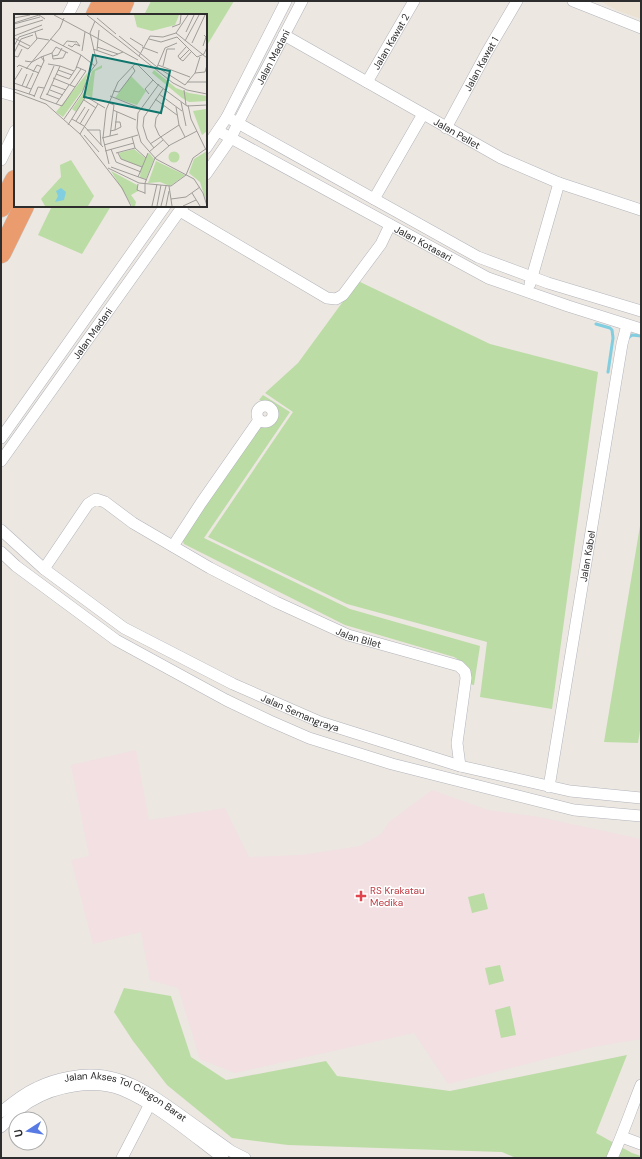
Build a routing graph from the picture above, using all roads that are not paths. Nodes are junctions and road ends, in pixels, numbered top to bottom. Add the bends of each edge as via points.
1 (75, 1) edge
2 (103, 1) edge
3 (124, 1) edge
4 (286, 1) edge
5 (302, 1) edge
6 (414, 1) edge
7 (517, 1) edge
8 (573, 1) edge
9 (68, 14) edge
10 (96, 14) edge
11 (118, 14) edge
12 (641, 28) edge
13 (284, 35) junction
14 (367, 82) junction
15 (1, 92) edge
16 (14, 96) edge
17 (422, 114) junction
18 (227, 117) junction
19 (238, 123) junction
20 (446, 128) junction
21 (218, 131) junction
22 (14, 133) edge
23 (231, 138) junction
24 (207, 147) edge
25 (1, 160) edge
26 (207, 173) edge
27 (14, 182) edge
28 (559, 183) junction
29 (374, 199) junction
30 (1, 207) edge
31 (24, 207) edge
32 (164, 207) edge
33 (182, 209) edge
34 (641, 210) edge
35 (390, 225) junction
36 (1, 253) edge
37 (532, 277) junction
38 (527, 292) junction
39 (641, 311) edge
40 (626, 329) junction
41 (641, 329) edge
42 (259, 420) dead end
43 (1, 438) edge
44 (1, 461) edge
45 (1, 530) edge
46 (173, 546) junction
47 (1, 552) edge
48 (44, 569) junction
49 (233, 684) junction
50 (226, 700) junction
51 (457, 742) junction
52 (444, 762) junction
53 (460, 766) junction
54 (549, 787) junction
55 (641, 798) edge
56 (640, 816) edge
57 (641, 1085) edge
58 (152, 1100) junction
59 (1, 1112) edge
60 (1, 1127) edge
61 (622, 1137) junction
62 (641, 1144) edge
63 (122, 1158) edge
64 (224, 1158) edge
65 (245, 1158) edge
66 (612, 1158) edge

1 - 9 street
2 - 10 highway
3 - 11 highway
4 - 18 street, Jalan Madani
5 - 13 street, Jalan Madani
6 - 14 street, Jalan Kawat 2
7 - 20 street, Jalan Kawat 1
8 - 12 street
13 - 14 street, Jalan Pellet
13 - 19 street, Jalan Madani
14 - 17 street, Jalan Pellet
15 - 16 street
17 - 20 street, Jalan Pellet
17 - 29 street
18 - 19 street, Jalan Kotasari
18 - 21 street, Jalan Madani
19 - 23 street, Jalan Madani
19 - 29 street, Jalan Kotasari
20 - 28 street, Jalan Pellet via 501,158
21 - 23 street, Jalan Kotasari
21 - 24 street, Jalan Madani
22 - 25 street
23 - 26 street, Jalan Madani
23 - 35 street, Jalan Kotasari
27 - 30 highway
28 - 34 street, Jalan Pellet
28 - 37 street
29 - 37 street, Jalan Kotasari via 478,257
31 - 36 highway
32 - 43 street, Jalan Madani
33 - 35 street via 327,298 336,299 343,295 368,263
33 - 44 street, Jalan Madani
35 - 38 street, Jalan Kotasari via 488,278
37 - 38 street
37 - 39 street, Jalan Kotasari
38 - 40 street, Jalan Kotasari
40 - 41 street, Jalan Kotasari
40 - 54 street, Jalan Kabel
42 - 46 street
45 - 48 street, Jalan Semangraya
46 - 48 street, Jalan Bilet via 133,523 105,502 96,500 88,504
46 - 51 street, Jalan Bilet via 270,599 348,635 459,666 465,672 466,678
47 - 50 street, Jalan Semangraya via 16,566 116,640
48 - 49 street, Jalan Semangraya via 124,628
49 - 50 street
49 - 52 street, Jalan Semangraya via 320,722
50 - 56 street, Jalan Semangraya via 309,738 392,764 574,810
51 - 52 street
51 - 53 street, Jalan Bilet
52 - 53 street, Jalan Semangraya
53 - 54 street, Jalan Semangraya
54 - 55 street, Jalan Semangraya
55 - 56 street
57 - 61 street
58 - 59 street, Jalan Akses Tol Cilegon Barat via 126,1082 104,1076 75,1076 36,1087
58 - 60 street via 95,1085 79,1086 42,1095 29,1102
58 - 63 street
58 - 64 street
58 - 65 street, Jalan Akses Tol Cilegon Barat
61 - 62 street
61 - 66 street

